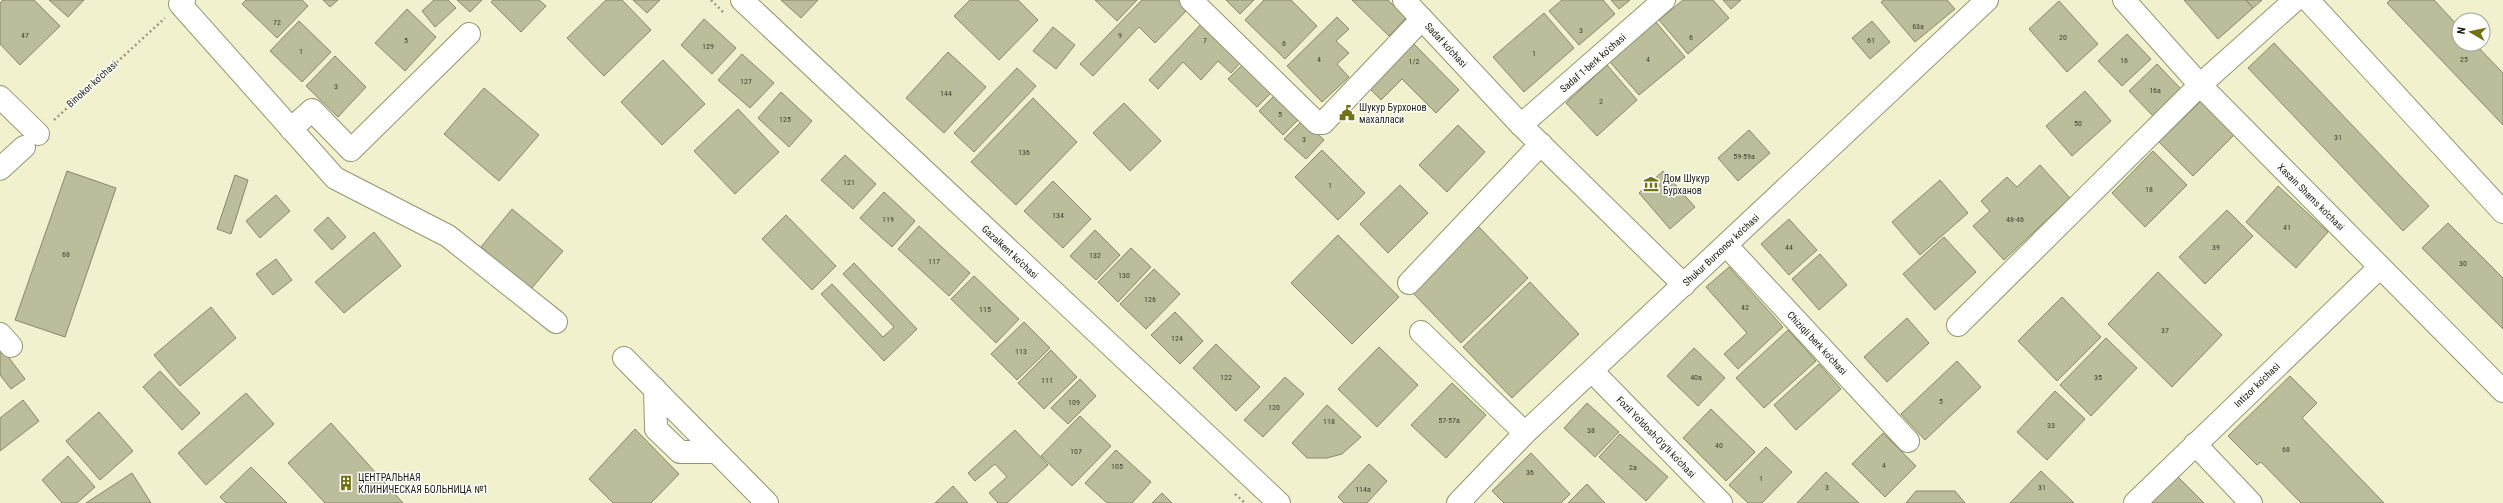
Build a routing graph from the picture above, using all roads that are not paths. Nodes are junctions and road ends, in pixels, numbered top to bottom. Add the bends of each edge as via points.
1 (742, 0) edge
2 (1191, 0) edge
3 (1404, 0) edge
4 (1664, 0) edge
5 (1987, 0) edge
6 (2124, 0) edge
7 (2295, 0) edge
8 (2308, 0) edge
9 (182, 2) edge
10 (1422, 19) junction
11 (468, 34) dead end
12 (2200, 85) junction
13 (0, 97) edge
14 (1521, 125) junction
15 (291, 129) junction
16 (1541, 144) junction
17 (0, 169) edge
18 (2503, 212) edge
19 (1726, 245) junction
20 (2380, 267) junction
21 (1409, 283) dead end
22 (1684, 285) junction
23 (556, 322) dead end
24 (1958, 325) dead end
25 (1421, 332) dead end
26 (624, 358) dead end
27 (1592, 370) junction
28 (2503, 390) edge
29 (1525, 433) junction
30 (1908, 441) dead end
31 (2195, 444) junction
32 (767, 503) edge
33 (1279, 503) edge
34 (1458, 503) edge
35 (1721, 503) edge
36 (2135, 503) edge
37 (2251, 503) edge

1 - 33 street, Gazalkent ko'chasi
2 - 10 street, Sadaf ko'chasi via 1309,118 1318,123 1323,123
3 - 10 street
4 - 14 street, Sadaf 1-berk ko'chasi
5 - 19 street, Shukur Burxonov ko'chasi
6 - 12 street, Xasain Shams ko'chasi
7 - 12 street
8 - 18 street
9 - 15 street
10 - 14 street, Sadaf ko'chasi
11 - 15 street via 351,150 312,110
12 - 20 street, Xasain Shams ko'chasi
12 - 24 street
13 - 17 street via 31,141
14 - 16 street, Sadaf ko'chasi
15 - 23 street via 336,178 448,236
16 - 21 street
16 - 22 street, Sadaf ko'chasi
19 - 22 street, Shukur Burxonov ko'chasi
19 - 30 street, Chiziqli berk ko'chasi
20 - 28 street, Xasain Shams ko'chasi
20 - 31 street, Intizor ko'chasi
22 - 27 street, Shukur Burxonov ko'chasi
25 - 29 street
26 - 32 street
27 - 29 street, Shukur Burxonov ko'chasi
27 - 35 street, Fozil Yo'ldosh-O'g'li ko'chasi
29 - 34 street, Shukur Burxonov ko'chasi
31 - 36 street, Intizor ko'chasi
31 - 37 street

